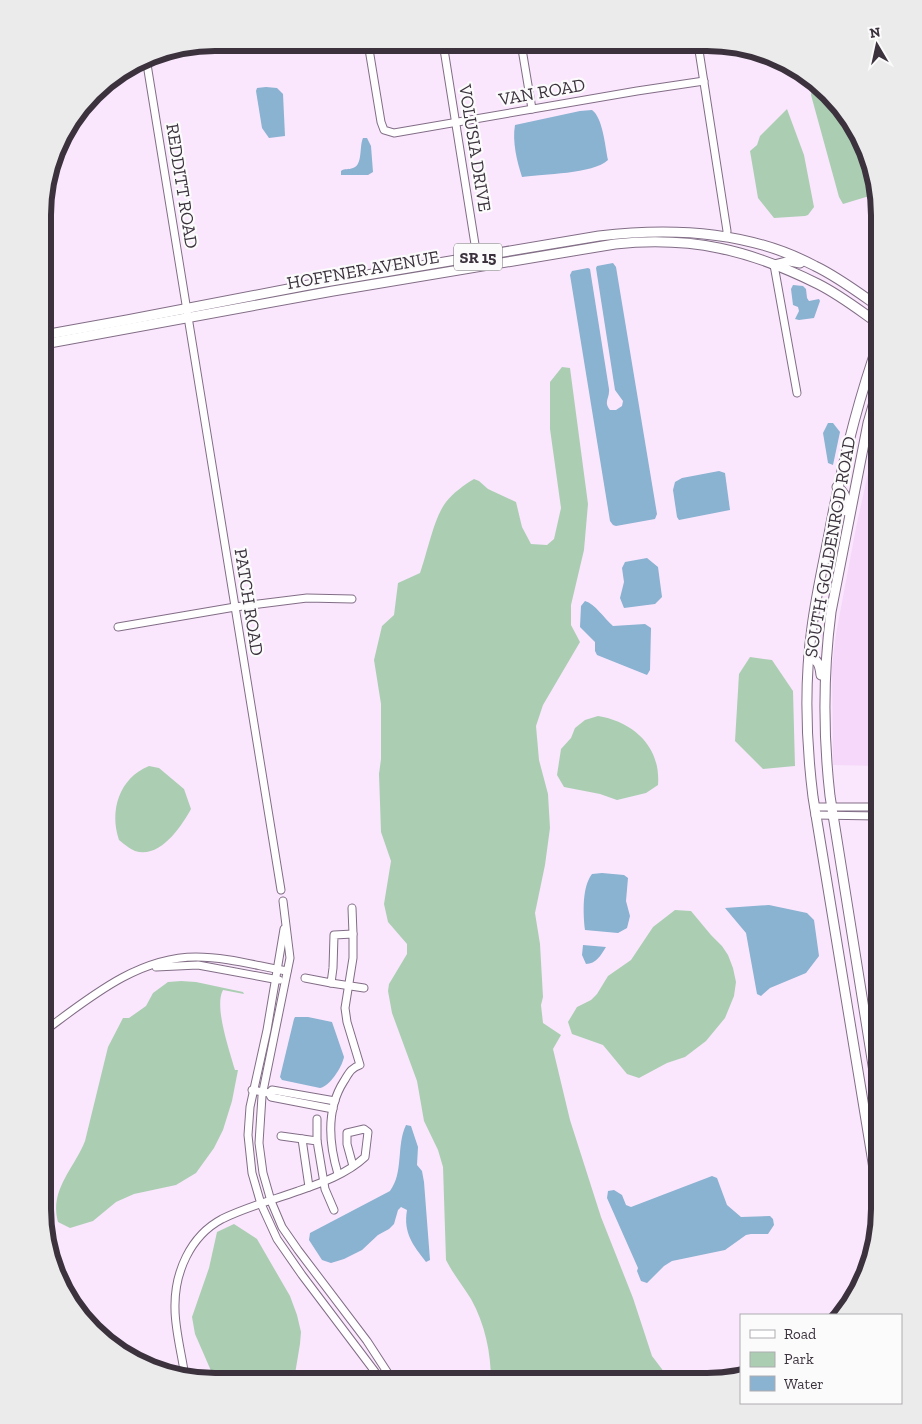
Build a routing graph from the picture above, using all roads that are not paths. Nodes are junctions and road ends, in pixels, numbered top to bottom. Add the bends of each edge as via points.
1 (522, 51) edge
2 (699, 51) edge
3 (369, 52) edge
4 (444, 52) edge
5 (147, 66) edge
6 (704, 82) junction
7 (532, 109) junction
8 (456, 122) junction
9 (726, 237) junction
10 (705, 244) junction
11 (546, 245) junction
12 (771, 248) junction
13 (477, 257) junction
14 (490, 265) junction
15 (774, 265) junction
16 (393, 271) junction
17 (432, 275) junction
18 (834, 277) junction
19 (326, 282) junction
20 (362, 286) junction
21 (293, 298) junction
22 (871, 300) edge
23 (186, 309) junction
24 (871, 318) edge
25 (188, 319) junction
26 (51, 334) edge
27 (51, 343) edge
28 (871, 365) edge
29 (798, 393) dead end
30 (871, 413) edge
31 (845, 459) junction
32 (838, 487) junction
33 (854, 488) junction
34 (847, 528) junction
35 (352, 599) dead end
36 (235, 607) junction
37 (118, 626) dead end
38 (809, 656) junction
39 (824, 737) junction
40 (870, 808) edge
41 (815, 811) junction
42 (832, 811) junction
43 (870, 815) edge
44 (282, 890) dead end
45 (283, 902) dead end
46 (352, 908) dead end
47 (285, 921) junction
48 (353, 934) junction
49 (144, 969) junction
50 (841, 969) junction
51 (277, 970) junction
52 (287, 971) junction
53 (305, 978) dead end
54 (275, 980) junction
55 (285, 982) junction
56 (331, 983) junction
57 (348, 985) junction
58 (364, 988) dead end
59 (51, 1026) edge
60 (870, 1047) edge
61 (871, 1052) edge
62 (856, 1055) junction
63 (870, 1069) edge
64 (252, 1090) junction
65 (266, 1092) junction
66 (334, 1105) junction
67 (317, 1120) dead end
68 (281, 1136) dead end
69 (302, 1139) junction
70 (870, 1139) edge
71 (317, 1141) junction
72 (353, 1166) junction
73 (338, 1174) junction
74 (325, 1181) junction
75 (309, 1187) junction
76 (271, 1200) junction
77 (261, 1204) junction
78 (334, 1210) dead end
79 (184, 1369) edge
80 (376, 1373) edge
81 (388, 1373) edge

1 - 7 street
2 - 6 street
3 - 8 street, VAN ROAD via 384,130 394,133
4 - 8 street, VOLUSIA DRIVE
5 - 23 street, REDDITT ROAD
6 - 7 street, VAN ROAD
6 - 9 street
7 - 8 street, VAN ROAD
8 - 13 street, VOLUSIA DRIVE
9 - 11 main road, HOFFNER AVENUE / SR 15 via 641,232
9 - 12 main road, HOFFNER AVENUE / SR 15
10 - 12 main road via 714,243 742,251
10 - 14 main road, HOFFNER AVENUE / SR 15 via 654,241 615,244
10 - 15 main road, HOFFNER AVENUE / SR 15 via 740,252
11 - 13 main road, HOFFNER AVENUE / SR 15
11 - 14 main road via 539,251 495,259
12 - 18 main road, HOFFNER AVENUE / SR 15
13 - 16 main road, HOFFNER AVENUE / SR 15
13 - 17 main road via 472,264 438,270
14 - 17 main road, HOFFNER AVENUE / SR 15
15 - 18 main road via 798,262
15 - 24 main road, HOFFNER AVENUE / SR 15 via 820,285
15 - 29 street
16 - 19 main road, HOFFNER AVENUE / SR 15
16 - 20 main road
17 - 20 main road, HOFFNER AVENUE / SR 15
18 - 22 main road, HOFFNER AVENUE / SR 15
19 - 21 main road via 302,290
19 - 23 main road, HOFFNER AVENUE / SR 15
20 - 21 main road, HOFFNER AVENUE / SR 15
21 - 25 main road, HOFFNER AVENUE / SR 15
23 - 25 street, REDDITT ROAD
23 - 26 main road, HOFFNER AVENUE / SR 15
25 - 27 main road, HOFFNER AVENUE / SR 15
25 - 36 street, PATCH ROAD
28 - 31 main road, SOUTH GOLDENROD ROAD
30 - 33 main road, SOUTH GOLDENROD ROAD
31 - 32 main road, SOUTH GOLDENROD ROAD
31 - 33 main road via 846,475
32 - 34 main road via 846,498
32 - 38 main road, SOUTH GOLDENROD ROAD via 815,605
33 - 34 main road, SOUTH GOLDENROD ROAD
34 - 39 main road, SOUTH GOLDENROD ROAD via 827,643
35 - 36 street via 307,598
36 - 37 street
36 - 44 street, PATCH ROAD
38 - 39 main road via 820,665 820,723
38 - 41 main road, SOUTH GOLDENROD ROAD via 808,757
39 - 42 main road, SOUTH GOLDENROD ROAD
40 - 42 street
41 - 42 street
41 - 50 main road, SOUTH GOLDENROD ROAD
42 - 43 street
42 - 60 main road, SOUTH GOLDENROD ROAD
45 - 47 street
46 - 48 street
47 - 51 street
47 - 52 street via 290,958
48 - 56 street via 334,935
48 - 57 street
49 - 51 street via 168,960 196,957 225,959
49 - 54 street via 198,965
49 - 59 street via 101,990
50 - 61 main road via 856,1038 863,1049
50 - 62 main road, SOUTH GOLDENROD ROAD
51 - 52 street
51 - 54 street
52 - 55 street
53 - 56 street
54 - 55 street
54 - 64 street
55 - 65 street
56 - 57 street
57 - 58 street
57 - 66 street via 347,1022 360,1065 352,1068
62 - 63 main road via 866,1060
62 - 70 main road, SOUTH GOLDENROD ROAD
64 - 65 street
64 - 77 street via 248,1135 252,1173
65 - 66 street via 271,1097
65 - 76 street via 260,1143 263,1173
66 - 73 street via 330,1123 331,1142
67 - 71 street
68 - 69 street
69 - 71 street
69 - 75 street
71 - 74 street
72 - 72 street via 365,1156 368,1132 364,1129 347,1133
72 - 73 street
73 - 74 street
74 - 75 street
74 - 78 street
75 - 76 street
76 - 77 street
76 - 81 street via 282,1227 368,1341
77 - 79 street via 216,1223 204,1231 188,1251 176,1288 175,1310
77 - 80 street via 277,1239

